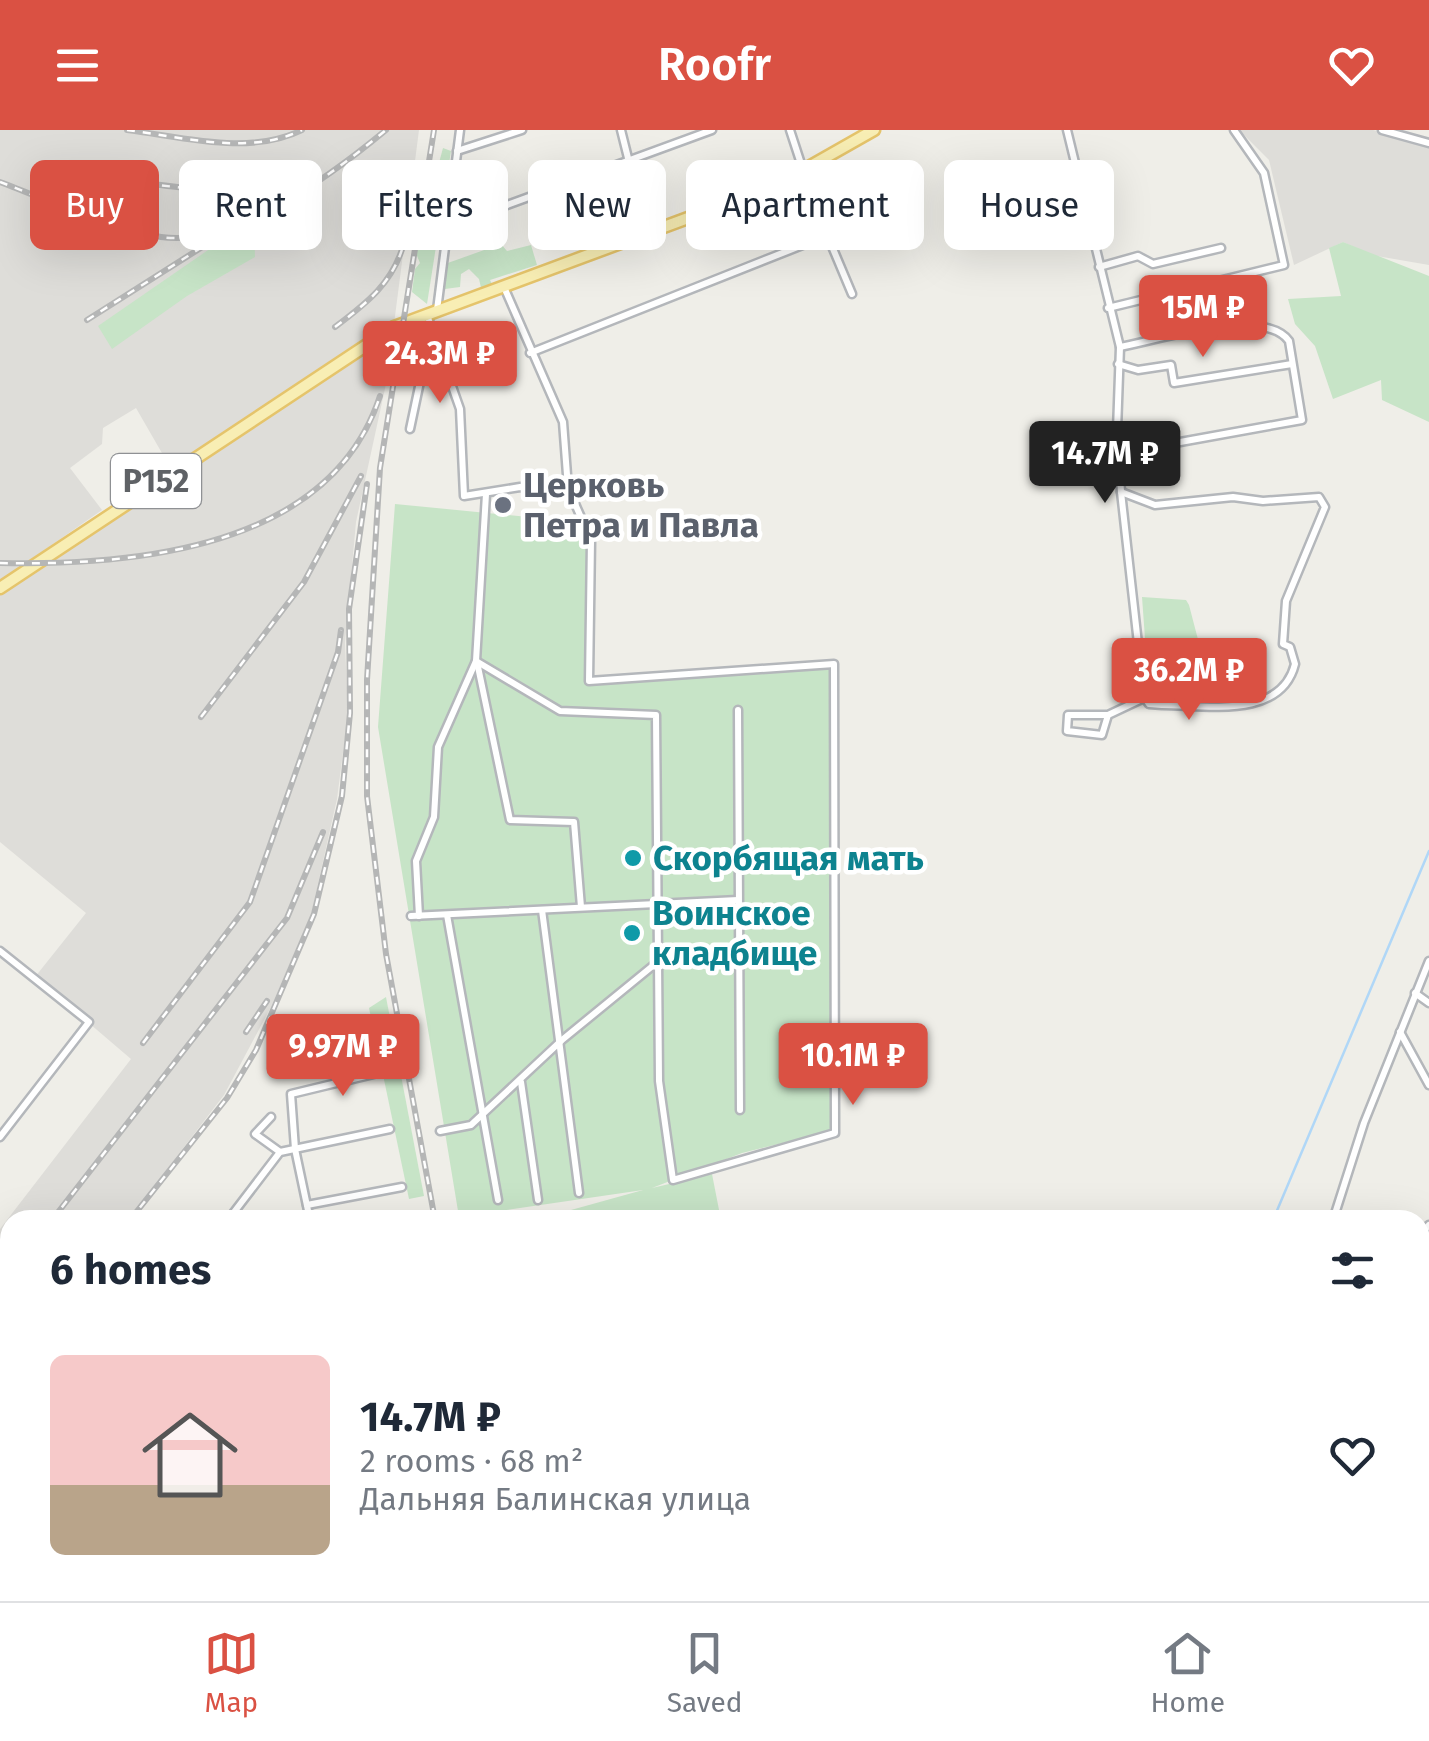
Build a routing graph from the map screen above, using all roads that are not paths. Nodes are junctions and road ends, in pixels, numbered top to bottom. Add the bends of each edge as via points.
1 (460, 130) edge
2 (522, 130) edge
3 (621, 130) edge
4 (712, 130) edge
5 (790, 130) edge
6 (874, 130) edge
7 (1067, 130) edge
8 (1234, 130) edge
9 (1382, 130) edge
10 (1429, 143) edge
11 (457, 151) junction
12 (456, 160) edge
13 (630, 160) edge
14 (633, 160) edge
15 (800, 160) edge
16 (825, 160) edge
17 (1220, 248) dead end
18 (443, 250) edge
19 (604, 250) edge
20 (792, 250) edge
21 (834, 250) edge
22 (1098, 267) junction
23 (504, 287) junction
24 (852, 294) dead end
25 (1108, 308) junction
26 (432, 312) junction
27 (1120, 348) junction
28 (530, 353) junction
29 (445, 358) junction
30 (1118, 364) junction
31 (1292, 364) junction
32 (410, 429) dead end
33 (1117, 430) junction
34 (568, 488) junction
35 (1122, 492) junction
36 (486, 494) junction
37 (0, 588) edge
38 (476, 661) junction
39 (1144, 697) junction
40 (738, 710) dead end
41 (1108, 715) junction
42 (738, 900) junction
43 (655, 904) junction
44 (580, 907) junction
45 (542, 910) junction
46 (448, 915) junction
47 (0, 951) edge
48 (1429, 961) edge
49 (656, 963) junction
50 (1415, 993) junction
51 (1429, 1003) edge
52 (1399, 1031) junction
53 (562, 1040) junction
54 (378, 1073) dead end
55 (522, 1082) junction
56 (1429, 1084) edge
57 (740, 1110) dead end
58 (484, 1114) junction
59 (271, 1116) dead end
60 (390, 1129) dead end
61 (440, 1130) dead end
62 (0, 1137) edge
63 (295, 1148) junction
64 (280, 1152) junction
65 (402, 1187) dead end
66 (579, 1193) dead end
67 (498, 1200) dead end
68 (538, 1200) dead end
69 (307, 1205) junction
70 (236, 1210) edge
71 (308, 1210) edge
72 (1336, 1210) edge

1 - 11 street
2 - 11 street
3 - 13 street
4 - 14 street
5 - 15 street
6 - 16 main road
7 - 22 street
8 - 25 street via 1264,174 1284,265
9 - 10 street
11 - 12 street
17 - 22 street via 1152,264 1138,256
18 - 26 street
19 - 23 main road
20 - 28 street
21 - 24 street
22 - 25 street
23 - 26 main road
23 - 28 street
25 - 27 street
26 - 29 street
26 - 37 main road, Р152 via 394,326
27 - 30 street
27 - 31 street via 1255,324 1284,334
28 - 34 street via 563,422
29 - 32 street via 424,362
29 - 36 street via 460,410 464,496
30 - 31 street via 1138,370 1171,364 1174,382
30 - 33 street
31 - 33 street via 1302,420 1147,448
33 - 35 street
34 - 36 street
34 - 49 street via 591,540 589,681 834,664 836,1133 673,1180 659,1082
35 - 39 street
35 - 39 street via 1154,505 1301,495 1324,501 1282,621 1283,644 1294,654 1292,674 1255,705 1162,705
36 - 38 street
38 - 43 street via 560,711 656,715
38 - 44 street via 510,820 574,822
38 - 46 street via 438,747 434,817 416,862 415,916
39 - 41 street
40 - 42 street
41 - 41 street via 1102,735 1067,731 1068,715
42 - 43 street
42 - 57 street
43 - 44 street
43 - 49 street
44 - 45 street
45 - 46 street
45 - 53 street
46 - 58 street
47 - 62 street via 89,1022
48 - 50 street
49 - 53 street
50 - 51 street
50 - 52 street
52 - 56 street
52 - 72 street
53 - 55 street
53 - 66 street
54 - 63 street via 291,1094
55 - 58 street
55 - 68 street
58 - 61 street via 471,1125
58 - 67 street
59 - 64 street via 255,1134
60 - 63 street
63 - 64 street
63 - 69 street
64 - 70 street
65 - 69 street
69 - 71 street

